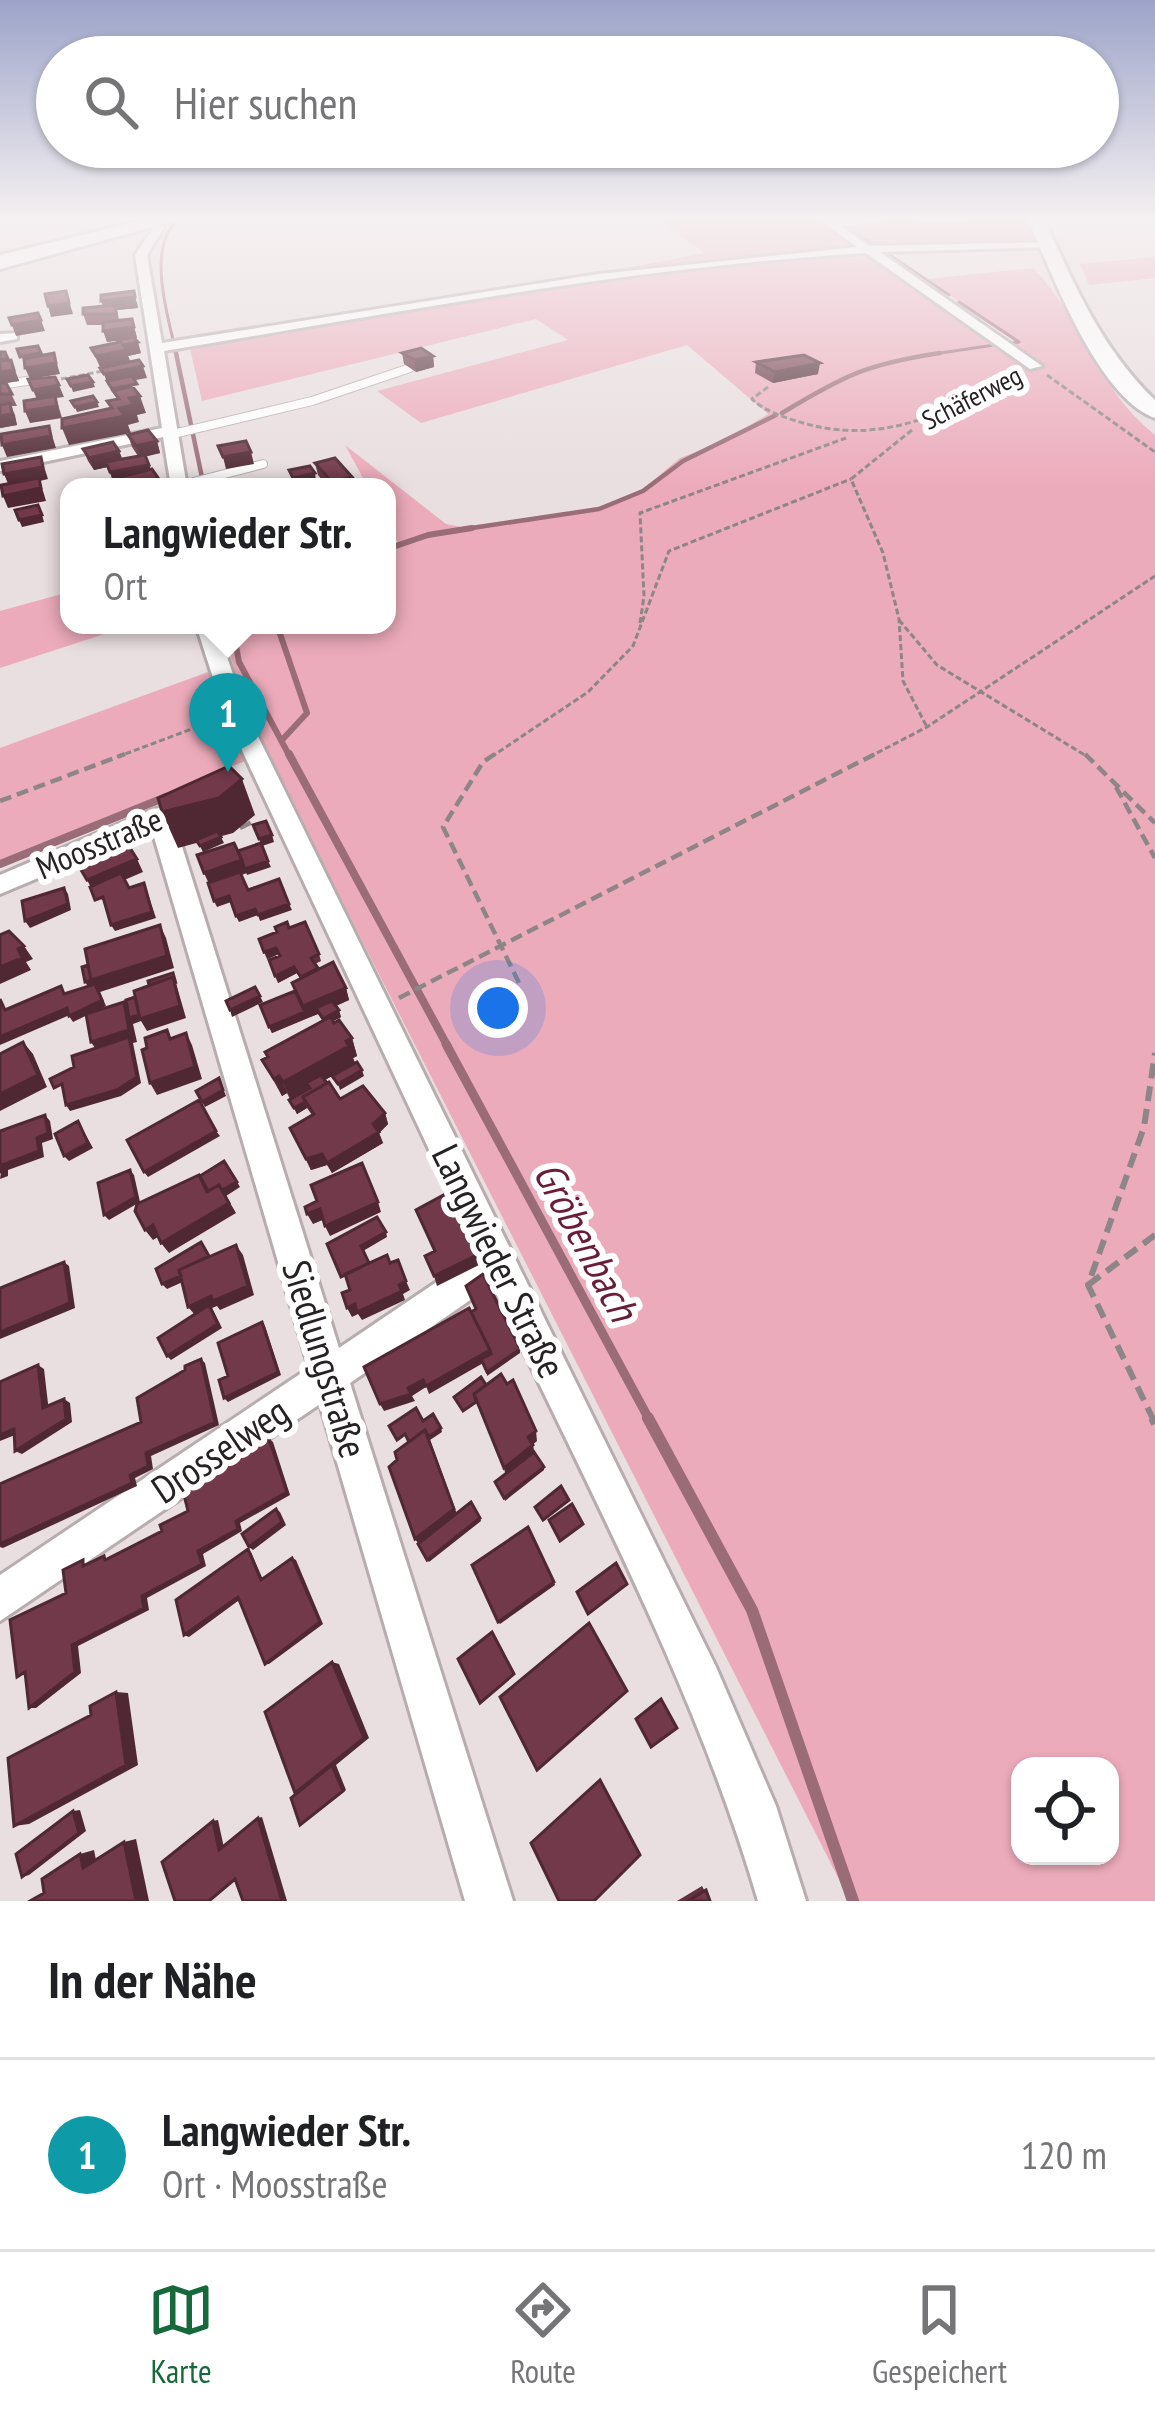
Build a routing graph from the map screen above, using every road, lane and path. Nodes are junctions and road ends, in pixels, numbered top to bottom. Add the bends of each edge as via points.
1 (150, 308) edge
2 (411, 308) edge
3 (953, 308) edge
4 (1077, 308) edge
5 (158, 352) junction
6 (1035, 366) junction
7 (410, 368) edge
8 (45, 380) joint
9 (0, 385) edge
10 (767, 387) dead end
11 (1155, 412) edge
12 (916, 427) junction
13 (173, 433) junction
14 (851, 436) junction
15 (1155, 452) edge
16 (263, 464) dead end
17 (0, 466) edge
18 (183, 478) edge
19 (216, 478) edge
20 (851, 479) junction
21 (1155, 576) edge
22 (899, 619) junction
23 (209, 634) edge
24 (633, 646) junction
25 (980, 695) junction
26 (235, 712) junction
27 (927, 727) junction
28 (1113, 782) junction
29 (202, 800) edge
30 (0, 801) edge
31 (160, 816) junction
32 (254, 821) edge
33 (1155, 823) edge
34 (240, 828) dead end
35 (1155, 858) edge
36 (0, 885) edge
37 (498, 948) junction
38 (521, 987) dead end
39 (405, 995) dead end
40 (1155, 1053) edge
41 (1155, 1235) edge
42 (499, 1260) junction
43 (1088, 1285) junction
44 (331, 1375) junction
45 (1155, 1424) edge
46 (0, 1600) edge
47 (490, 1901) edge
48 (782, 1901) edge

1 - 5 street
2 - 5 street
3 - 6 street, Schäferweg
4 - 11 street via 1120,378
5 - 8 path
5 - 13 street
6 - 12 path, Schäferweg
6 - 15 path
7 - 13 lane
8 - 9 lane
10 - 14 path, Schäferweg via 752,399 757,405
12 - 14 path, Schäferweg
12 - 20 path
13 - 17 street
13 - 18 street
14 - 24 path via 640,513 647,598
16 - 19 lane
20 - 22 path via 883,553
20 - 24 path via 669,551
21 - 25 path
22 - 25 path via 938,665
22 - 27 path via 903,680
23 - 26 street, Langwieder Straße
24 - 37 path via 588,692 484,762 443,827
25 - 27 path
25 - 28 path via 1080,749
26 - 30 path
26 - 42 street, Langwieder Straße via 254,778
27 - 37 path
28 - 33 path
28 - 35 path
29 - 31 street, Moosstraße
31 - 36 street, Moosstraße
31 - 44 street, Siedlungstraße
32 - 34 path
37 - 38 path
37 - 39 path
40 - 43 path via 1144,1127
41 - 43 path
42 - 44 street, Drosselweg
42 - 48 street, Langwieder Straße via 701,1682
43 - 45 path
44 - 46 street, Drosselweg
44 - 47 street, Siedlungstraße

